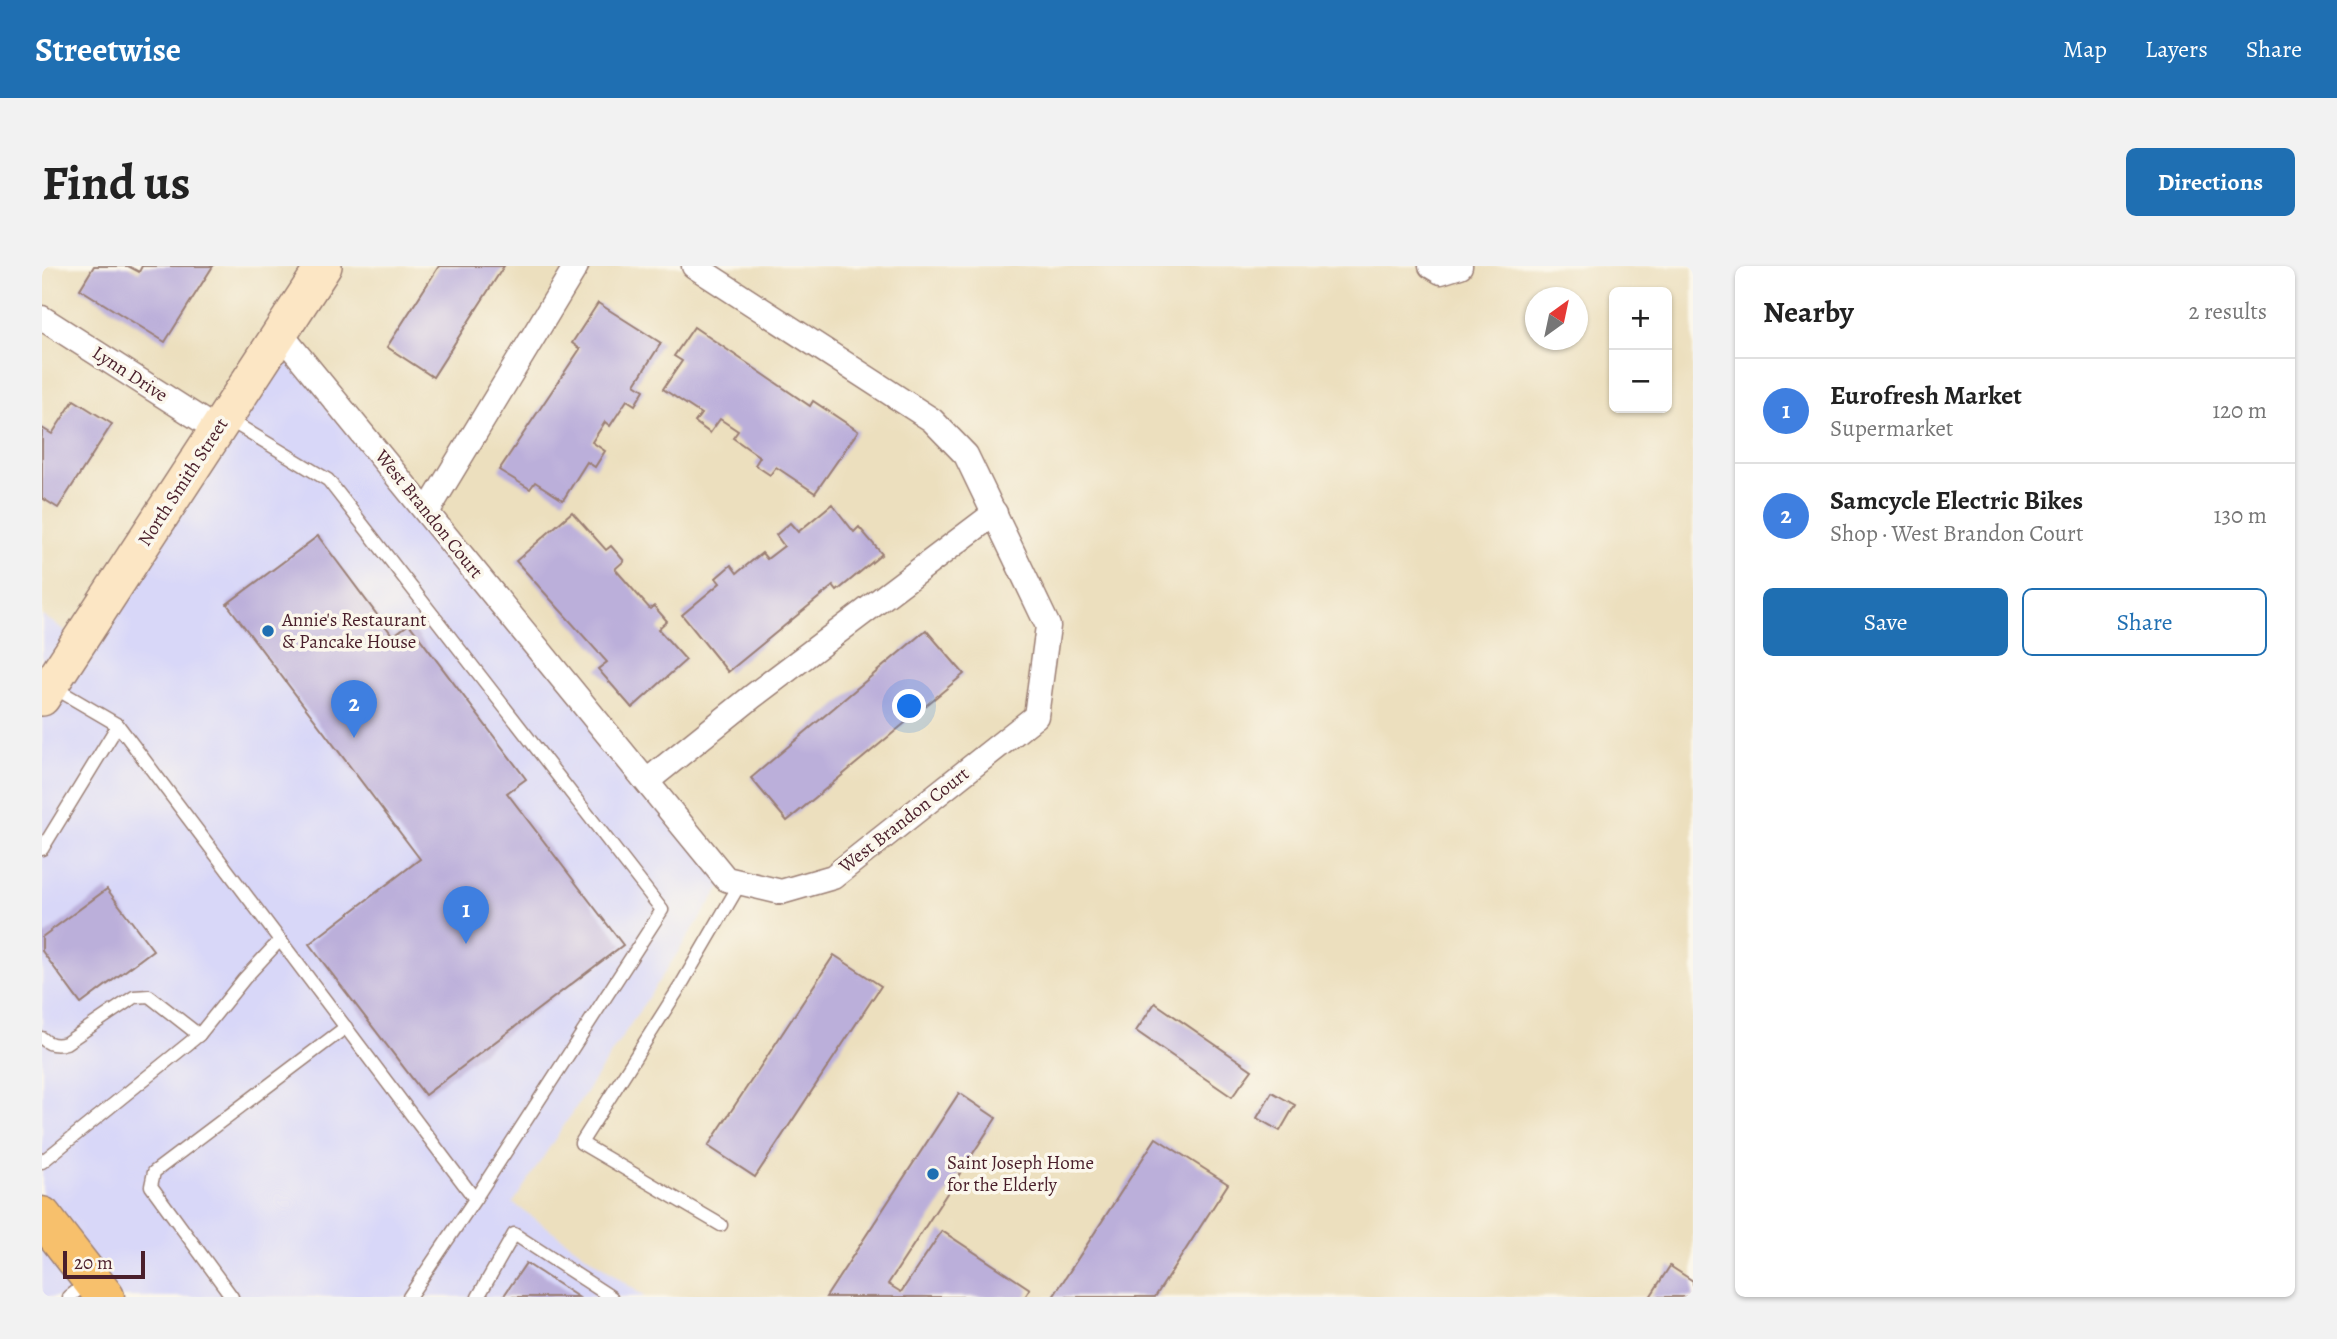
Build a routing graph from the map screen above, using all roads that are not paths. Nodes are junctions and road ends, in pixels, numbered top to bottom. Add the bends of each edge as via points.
1 (324, 266) edge
2 (576, 266) edge
3 (694, 266) edge
4 (1431, 266) edge
5 (1460, 266) edge
6 (42, 318) edge
7 (280, 333) junction
8 (221, 424) junction
9 (427, 512) junction
10 (995, 513) junction
11 (46, 692) edge
12 (118, 725) junction
13 (647, 781) junction
14 (42, 849) edge
15 (741, 882) junction
16 (281, 940) junction
17 (346, 1027) junction
18 (199, 1035) junction
19 (42, 1038) edge
20 (42, 1162) edge
21 (475, 1199) junction
22 (42, 1216) edge
23 (721, 1225) dead end
24 (89, 1291) edge
25 (232, 1297) edge
26 (409, 1297) edge
27 (478, 1297) edge
28 (611, 1297) edge

1 - 7 street, North Smith Street
2 - 9 street
3 - 10 street, West Brandon Court via 932,420 966,455
4 - 5 street via 1441,272
6 - 8 street, Lynn Drive
7 - 8 street, North Smith Street
7 - 9 street, West Brandon Court
8 - 11 street, North Smith Street
8 - 21 lane via 328,480 662,910
9 - 13 street, West Brandon Court
10 - 13 street
10 - 15 street, West Brandon Court via 1048,626 1036,716 832,877 781,892
11 - 12 lane
12 - 14 lane
12 - 16 lane
13 - 15 street, West Brandon Court via 726,879
15 - 23 lane via 581,1143
16 - 17 lane
16 - 18 lane
17 - 21 lane
17 - 25 lane via 153,1172 151,1186
18 - 19 lane via 149,996 134,997 66,1043 57,1046
18 - 20 lane
21 - 26 lane
22 - 24 main road
27 - 28 lane via 514,1234

